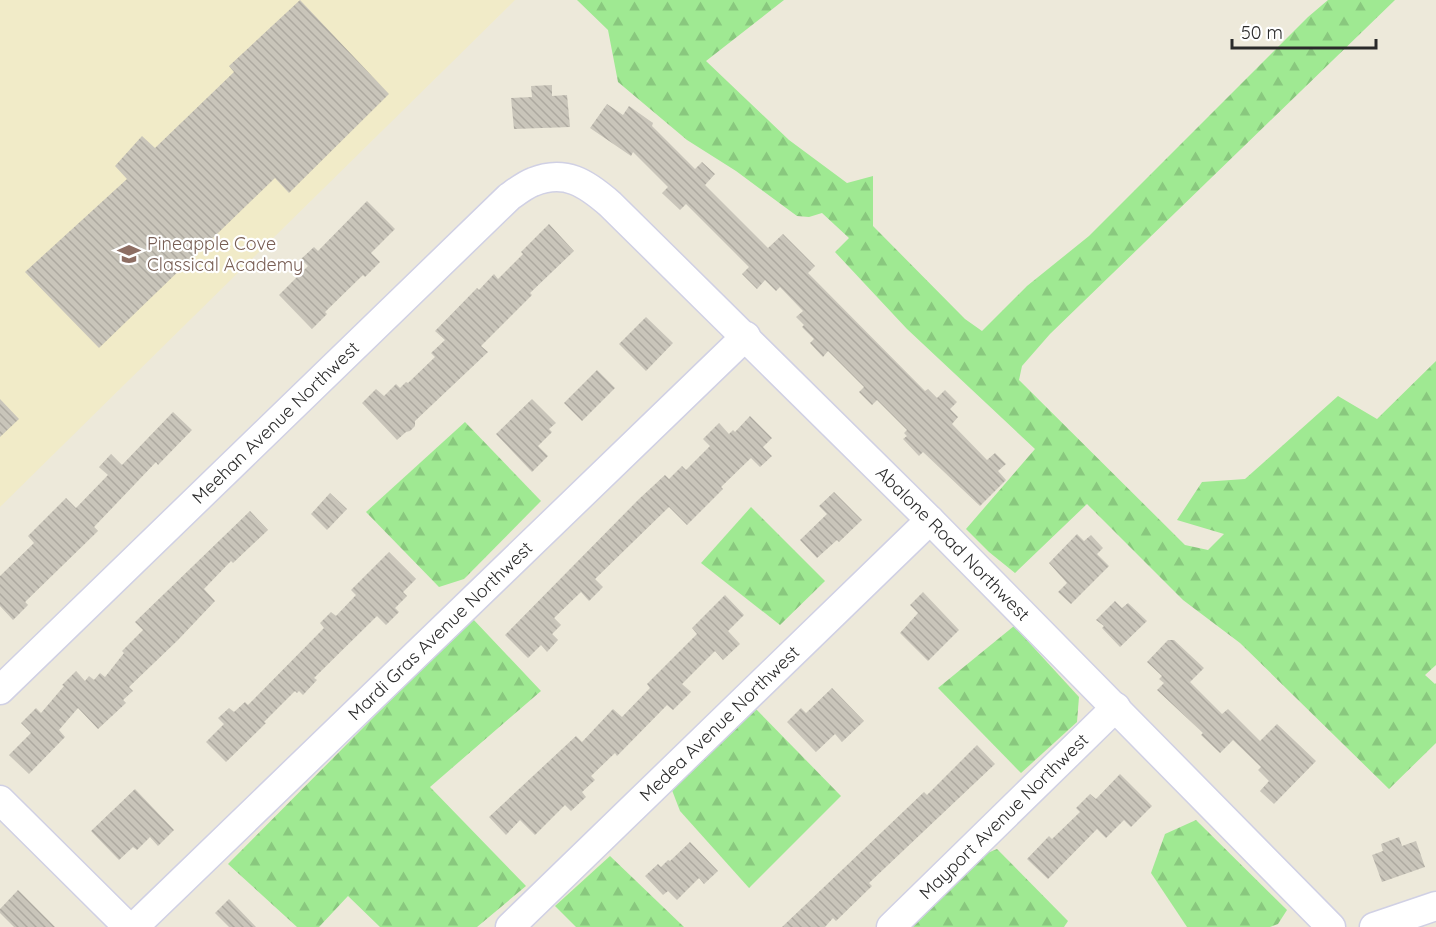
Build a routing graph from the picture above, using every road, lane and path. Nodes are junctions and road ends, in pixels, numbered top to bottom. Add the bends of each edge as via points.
1 (563, 176) joint
2 (746, 336) junction
3 (930, 520) junction
4 (0, 690) edge
5 (1116, 706) junction
6 (0, 800) edge
7 (1436, 906) edge
8 (128, 927) edge
9 (134, 927) edge
10 (510, 927) edge
11 (891, 927) edge
12 (1331, 927) edge
13 (1374, 927) edge

1 - 2 street, Abalone Road Northwest via 587,185 610,204
1 - 4 street, Meehan Avenue Northwest via 533,182 509,197
2 - 3 street, Abalone Road Northwest
2 - 9 street, Mardi Gras Avenue Northwest
3 - 5 street, Abalone Road Northwest
3 - 10 street, Medea Avenue Northwest
5 - 11 street, Mayport Avenue Northwest
5 - 12 street, Abalone Road Northwest
6 - 8 street
7 - 13 street

